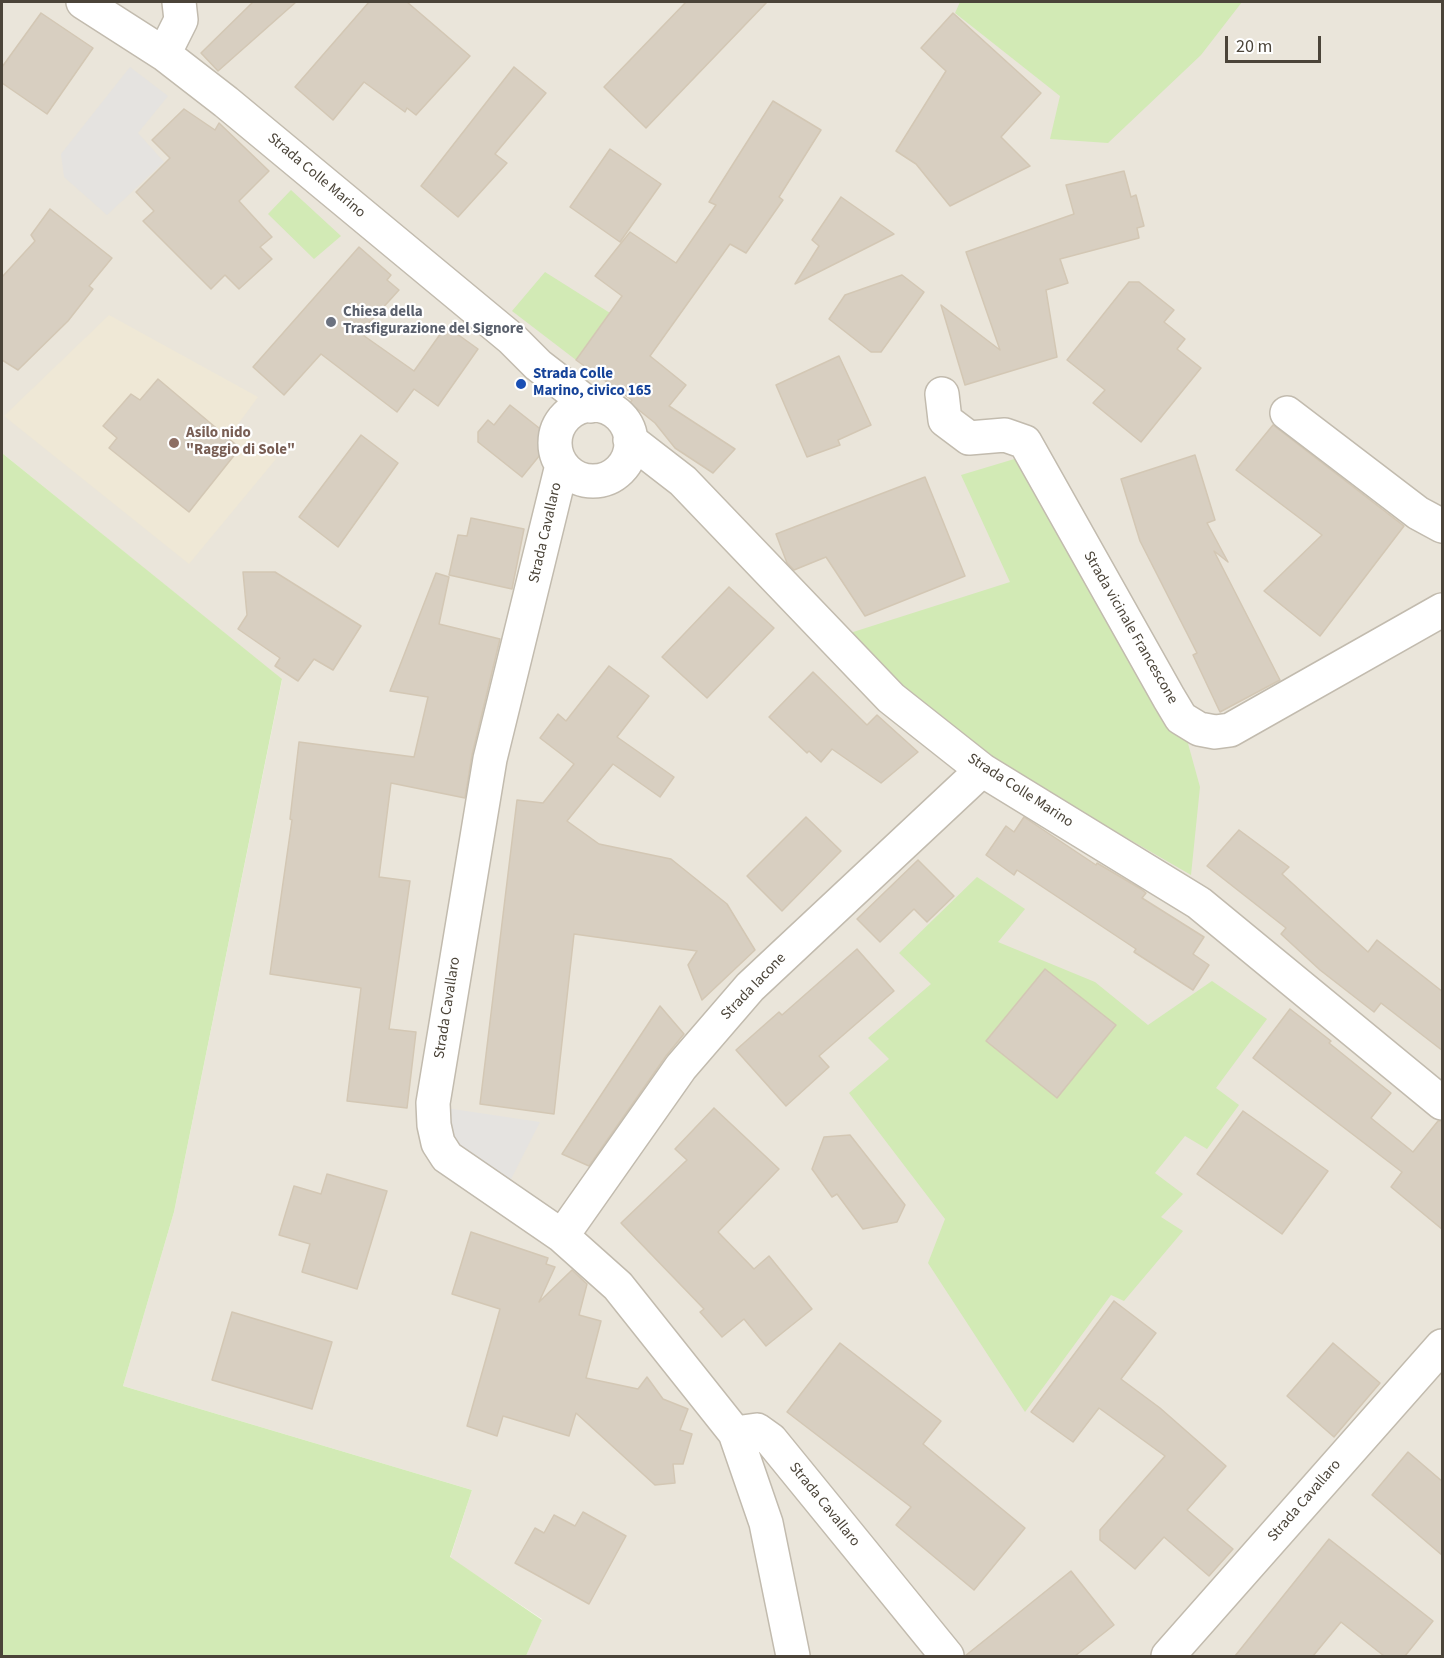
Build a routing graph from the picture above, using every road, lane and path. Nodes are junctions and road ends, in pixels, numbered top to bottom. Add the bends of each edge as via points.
1 (83, 2) edge
2 (179, 2) edge
3 (164, 54) junction
4 (538, 365) junction
5 (942, 394) dead end
6 (591, 406) junction
7 (1287, 413) dead end
8 (562, 422) junction
9 (630, 440) junction
10 (562, 465) junction
11 (1443, 526) edge
12 (1443, 610) edge
13 (982, 770) junction
14 (1443, 1103) edge
15 (562, 1236) junction
16 (1443, 1346) edge
17 (735, 1433) junction
18 (793, 1656) edge
19 (947, 1656) edge
20 (1168, 1656) edge

1 - 3 street, Strada Colle Marino
2 - 3 street via 181,20
3 - 4 street, Strada Colle Marino via 302,164
4 - 6 street, Strada Colle Marino
4 - 8 street, Strada Colle Marino
5 - 12 street, Strada vicinale Francescone via 945,420 969,438 1005,435 1025,442 1169,699 1181,718 1199,729 1230,730
6 - 8 street via 574,410
6 - 9 street via 607,408 619,416
7 - 11 street via 1418,513
8 - 10 street via 555,440
9 - 10 street via 627,459 606,479 586,480
9 - 13 street, Strada Colle Marino via 683,482 891,698
10 - 15 street, Strada Cavallaro via 490,759 433,1103 438,1143 447,1157
13 - 14 street, Strada Colle Marino via 1199,903
13 - 15 street, Strada Iacone via 750,987 681,1067
15 - 17 street, Strada Cavallaro via 618,1286
16 - 20 street, Strada Cavallaro
17 - 18 street, Strada Cavallaro via 766,1523
17 - 19 street, Strada Cavallaro via 757,1430 771,1440

